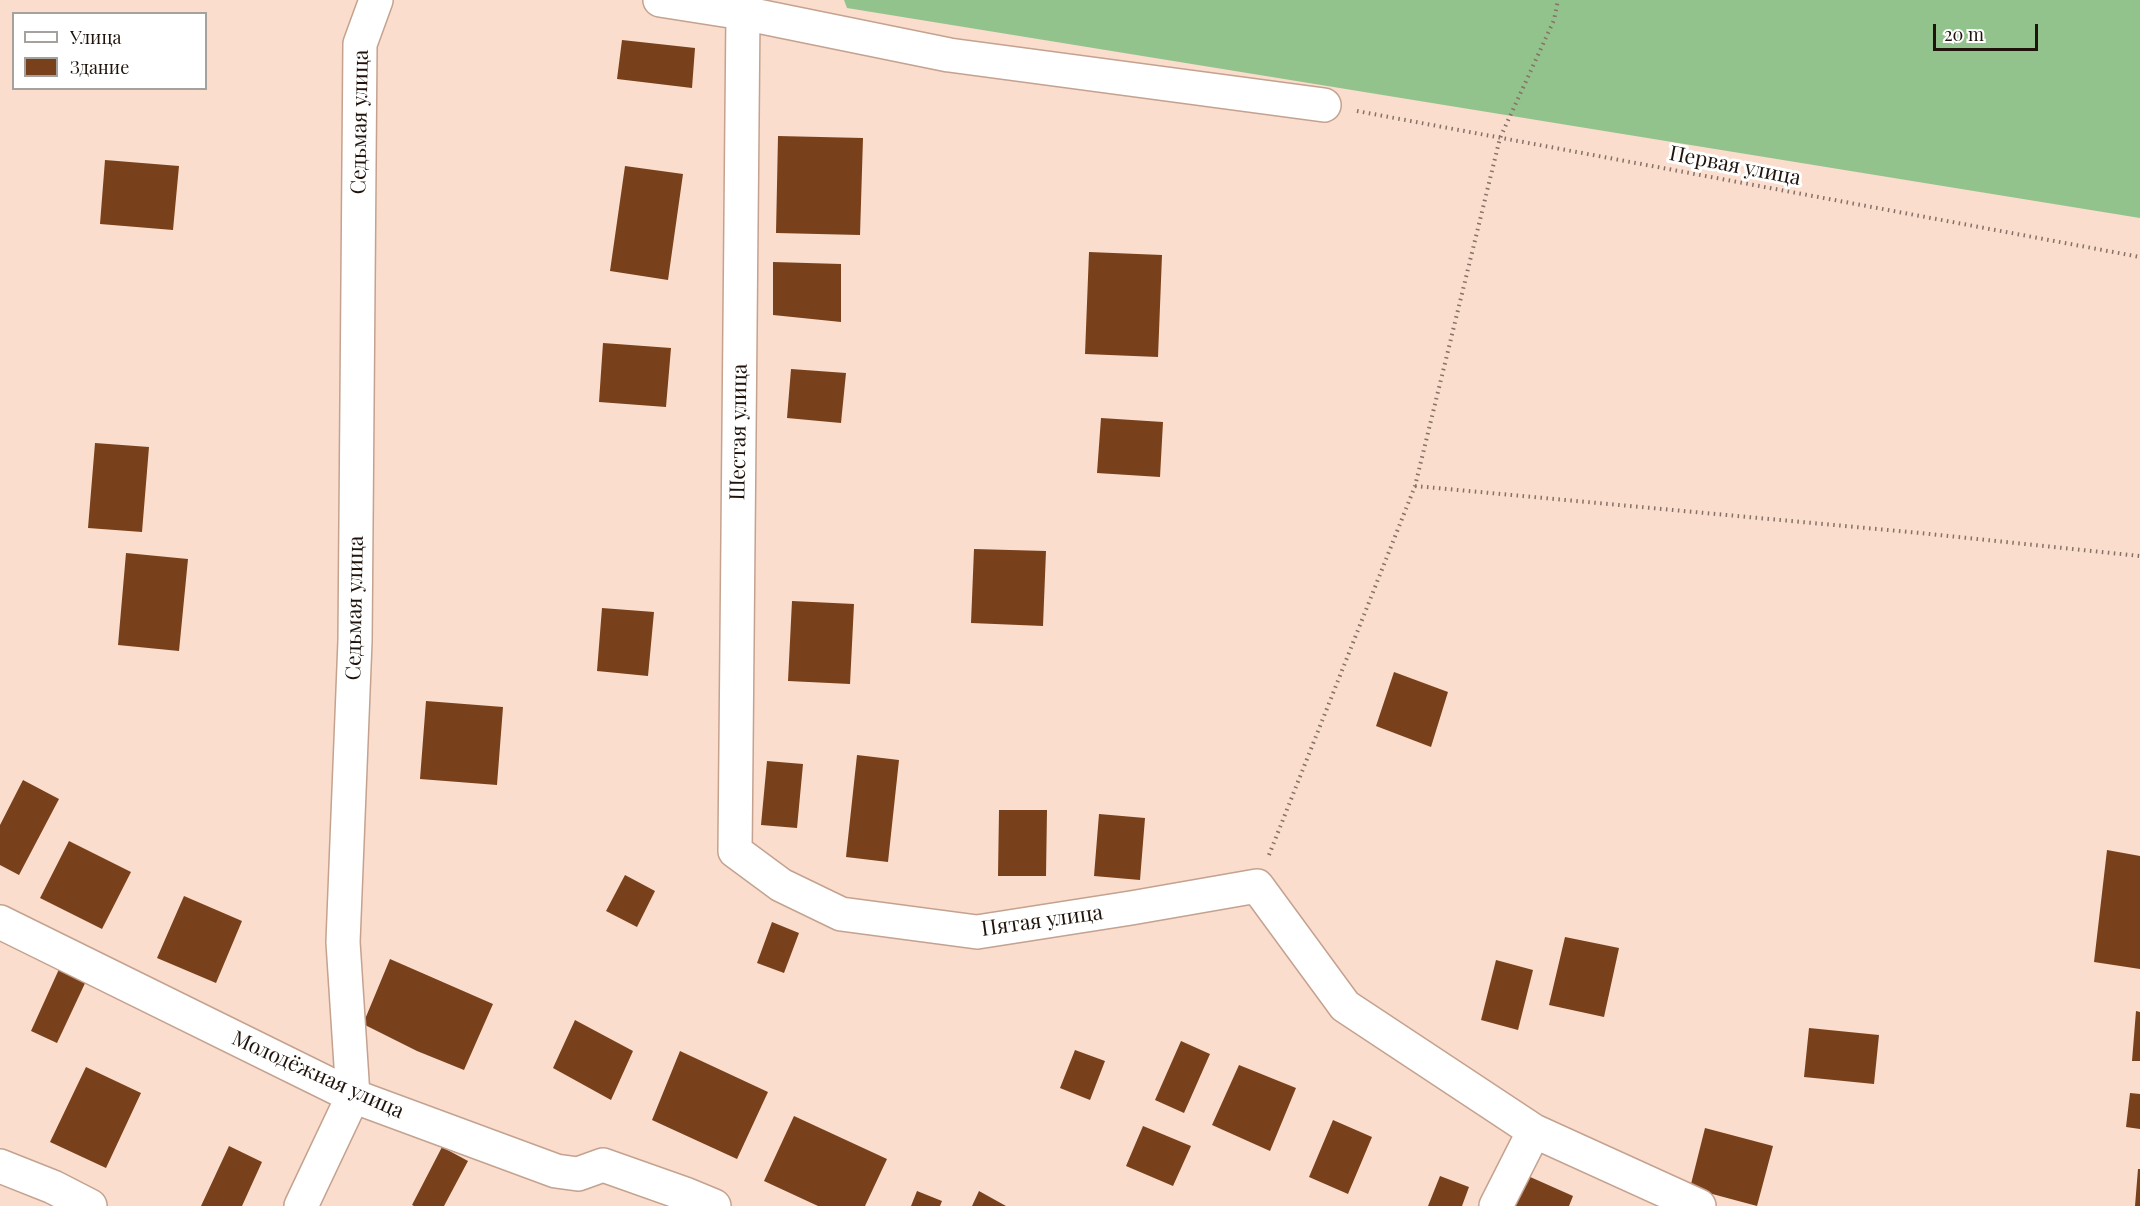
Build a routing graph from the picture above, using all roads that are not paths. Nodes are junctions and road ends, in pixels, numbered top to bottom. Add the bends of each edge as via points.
1 (376, 0) edge
2 (660, 0) edge
3 (743, 14) junction
4 (1324, 105) road end
5 (735, 852) joint
6 (0, 922) edge
7 (353, 1096) junction
8 (1534, 1131) junction
9 (0, 1166) edge
10 (90, 1206) edge
11 (301, 1206) edge
12 (714, 1206) edge
13 (1496, 1206) edge
14 (1699, 1206) edge

1 - 7 street, Седьмая улица via 360,44 355,641 343,942
2 - 3 street
3 - 4 street via 950,55
3 - 5 street, Шестая улица
5 - 8 street, Пятая улица via 781,885 841,914 977,932 1257,886 1345,1006
6 - 7 street, Молодёжная улица
7 - 11 street, Седьмая улица
7 - 12 street, Молодёжная улица via 556,1171 578,1174 603,1165
8 - 13 street
8 - 14 street
9 - 10 street

